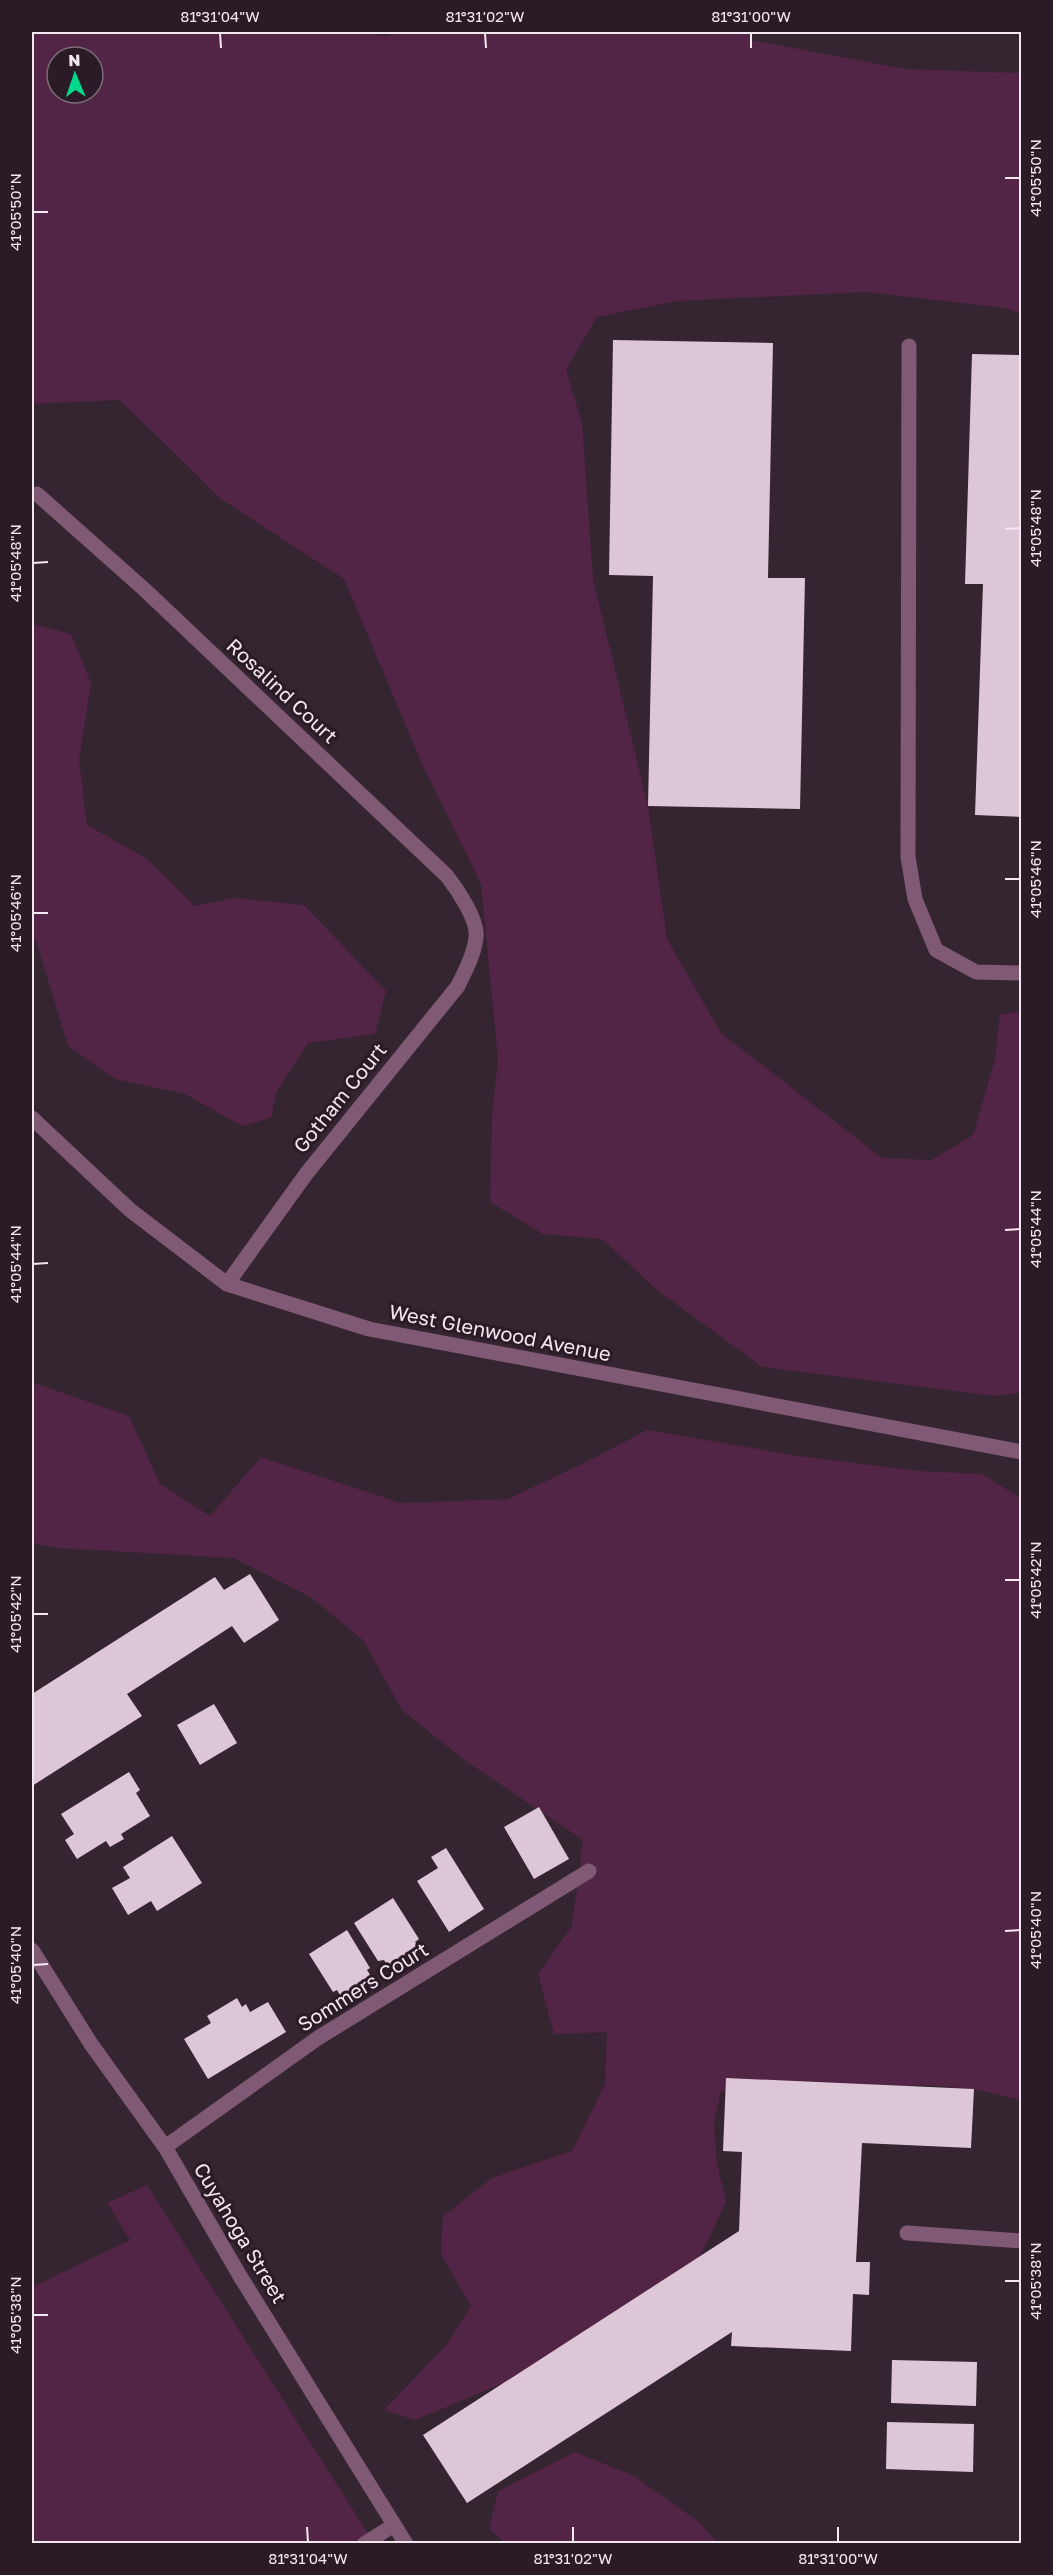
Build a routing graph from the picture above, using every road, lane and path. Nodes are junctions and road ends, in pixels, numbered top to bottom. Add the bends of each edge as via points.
1 (909, 346) dead end
2 (37, 494) dead end
3 (477, 936) joint
4 (1022, 973) edge
5 (32, 1118) edge
6 (227, 1284) junction
7 (1022, 1452) edge
8 (589, 1871) dead end
9 (32, 1950) edge
10 (165, 2147) junction
11 (907, 2233) dead end
12 (1022, 2241) edge
13 (394, 2525) junction
14 (364, 2544) edge
15 (406, 2544) edge

1 - 4 street via 908,857 915,899 936,950 976,972
2 - 3 street, Rosalind Court via 145,590 447,876 463,898
3 - 6 street, Gotham Court via 458,986 306,1174
5 - 6 street, West Glenwood Avenue via 130,1210
6 - 7 street, West Glenwood Avenue via 369,1329
8 - 10 street, Sommers Court via 318,2038
9 - 10 street, Cuyahoga Street via 91,2044
10 - 13 street, Cuyahoga Street
11 - 12 street
13 - 14 street
13 - 15 street, Cuyahoga Street

